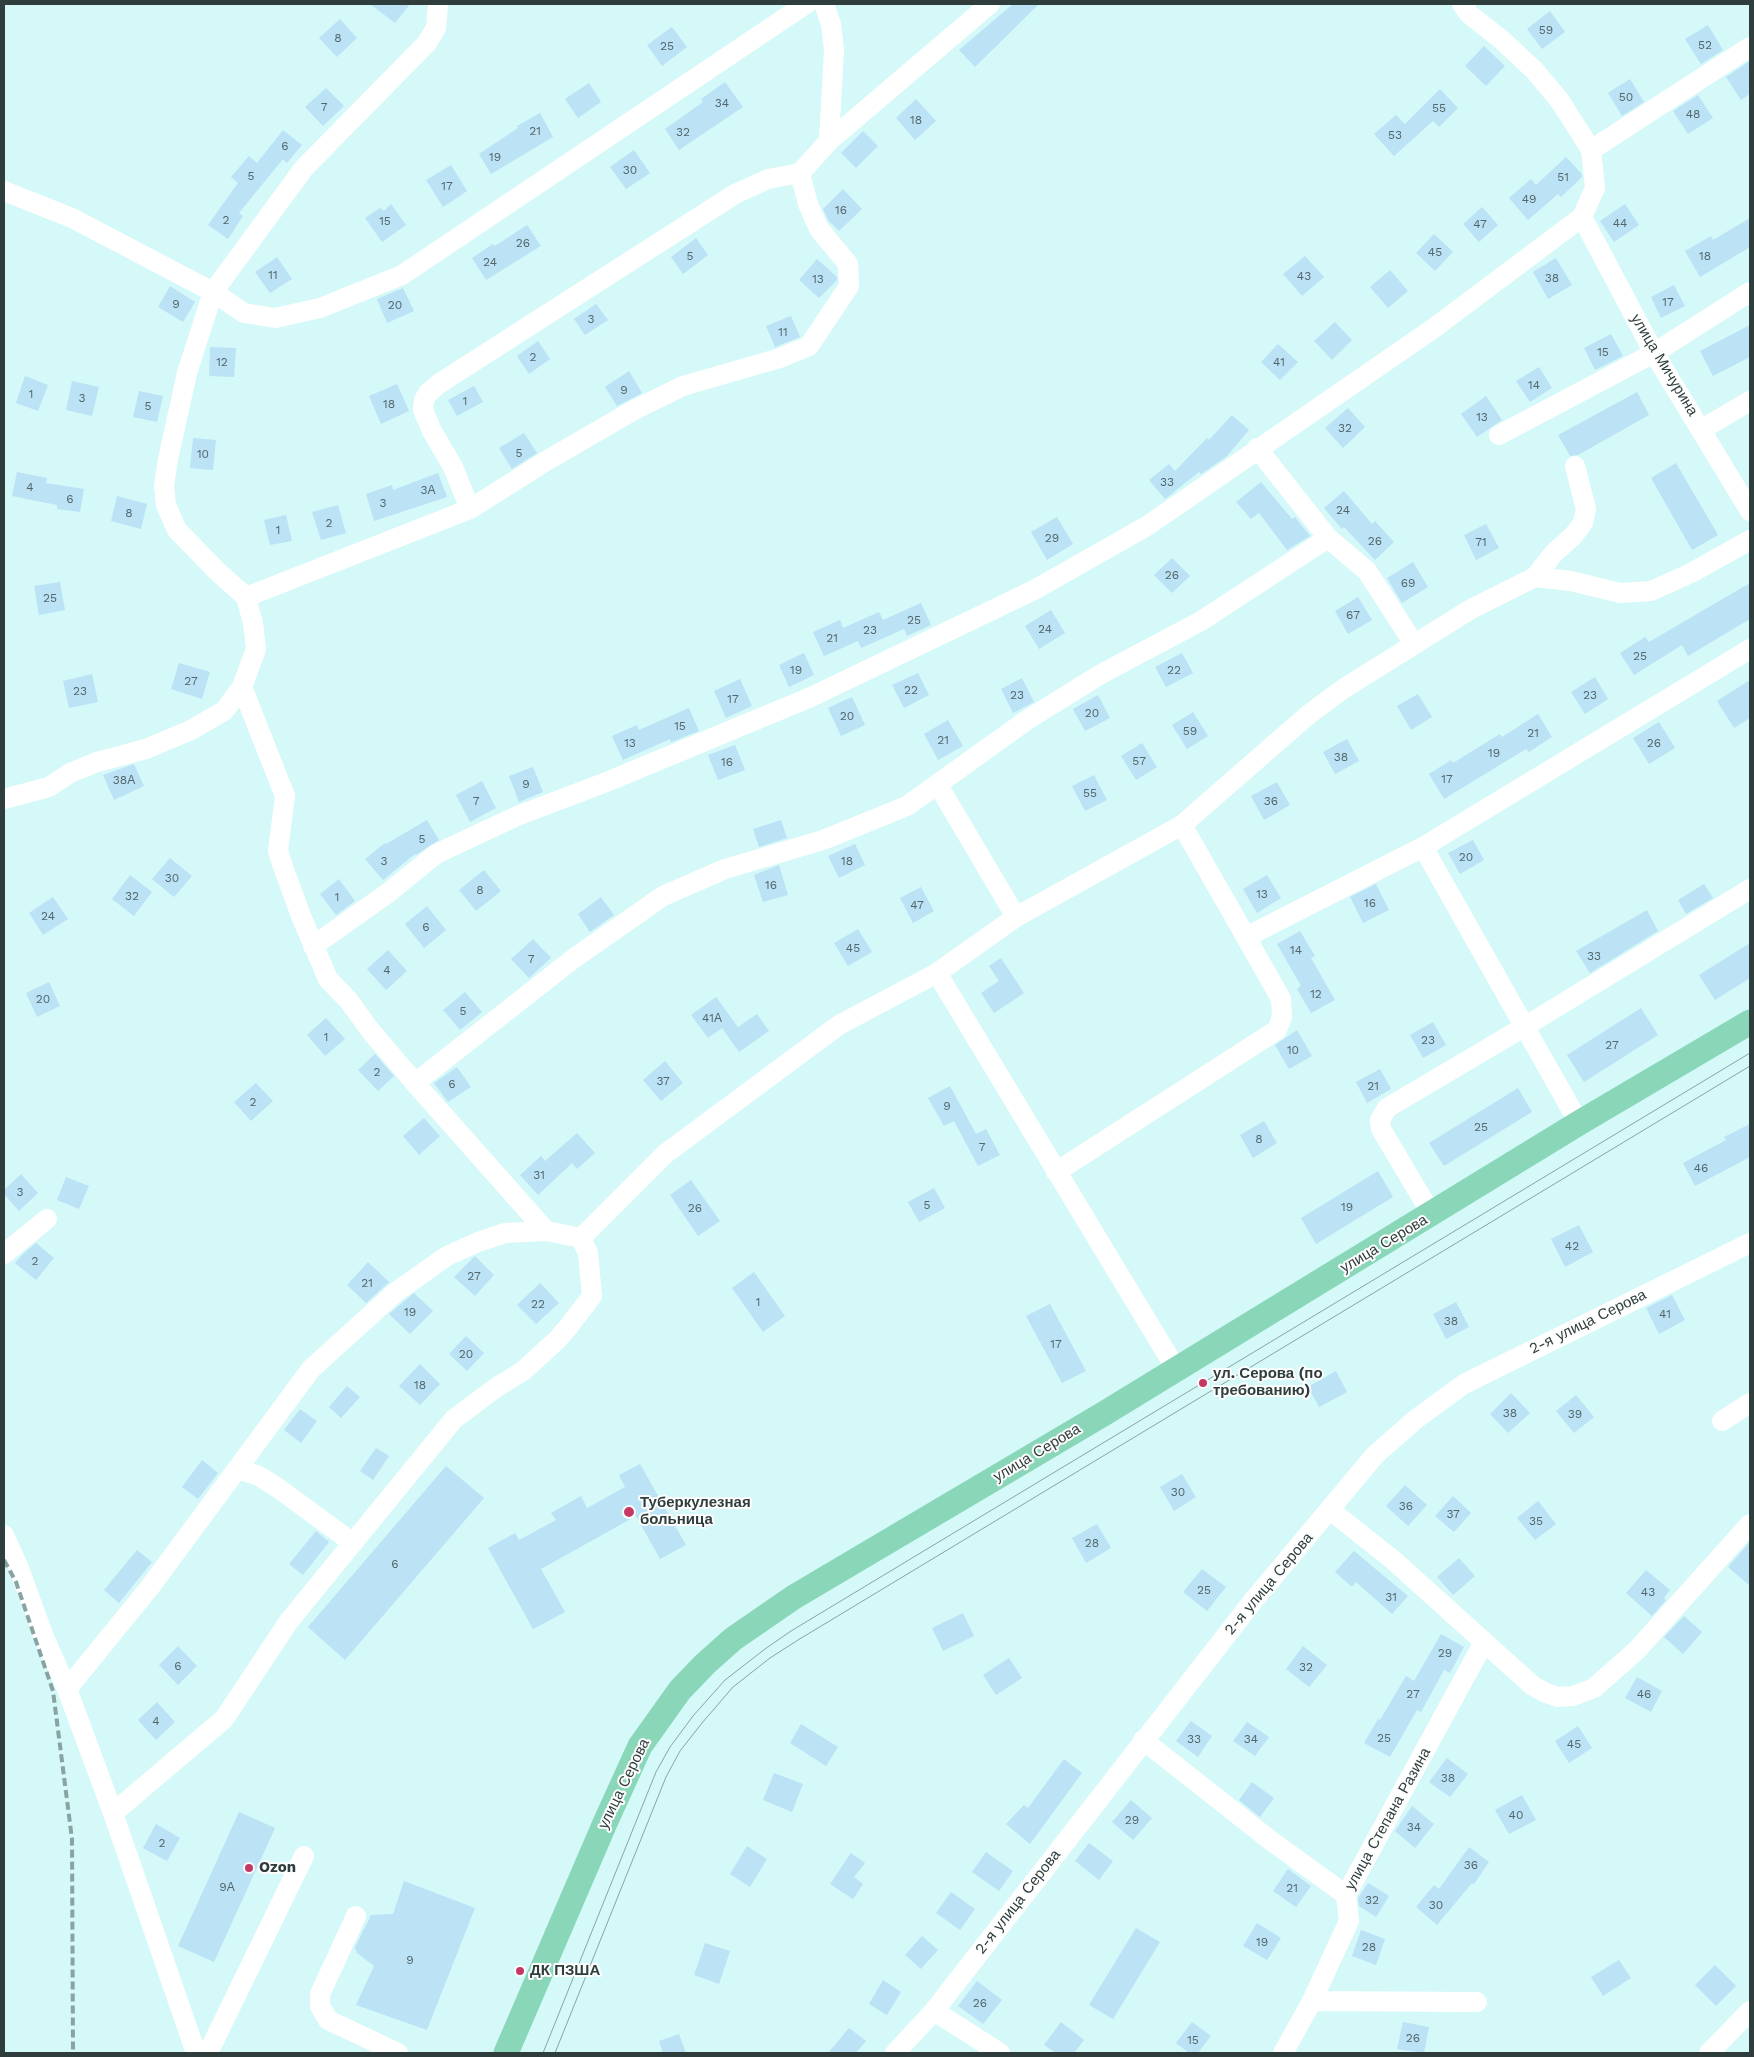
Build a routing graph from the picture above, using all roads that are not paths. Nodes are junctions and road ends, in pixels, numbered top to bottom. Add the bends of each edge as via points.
1 (438, 4) edge
2 (806, 4) edge
3 (824, 4) edge
4 (990, 4) edge
5 (1462, 4) edge
6 (1750, 47) edge
7 (829, 141) junction
8 (1591, 150) junction
9 (800, 173) junction
10 (4, 191) edge
11 (1582, 217) junction
12 (213, 292) junction
13 (1750, 292) edge
14 (1654, 352) junction
15 (1750, 401) edge
16 (1702, 429) junction
17 (1499, 435) dead end
18 (1257, 448) junction
19 (1575, 466) dead end
20 (470, 509) junction
21 (1750, 511) edge
22 (1328, 538) junction
23 (1750, 540) edge
24 (1535, 577) junction
25 (246, 598) junction
26 (1414, 644) junction
27 (1750, 649) edge
28 (242, 687) junction
29 (938, 785) junction
30 (4, 799) edge
31 (1182, 825) junction
32 (1423, 847) junction
33 (1750, 889) edge
34 (1016, 917) junction
35 (1246, 937) junction
36 (313, 946) junction
37 (937, 973) junction
38 (1750, 1022) edge
39 (1524, 1027) junction
40 (415, 1083) junction
41 (1579, 1123) junction
42 (1056, 1172) junction
43 (1432, 1215) junction
44 (47, 1219) dead end
45 (546, 1231) junction
46 (581, 1238) junction
47 (1750, 1243) edge
48 (4, 1254) edge
49 (1176, 1369) junction
50 (1750, 1402) edge
51 (1722, 1421) dead end
52 (238, 1469) junction
53 (1330, 1510) junction
54 (1750, 1524) edge
55 (4, 1535) edge
56 (353, 1543) junction
57 (1484, 1642) junction
58 (67, 1689) junction
59 (1143, 1740) junction
60 (113, 1813) junction
61 (304, 1856) dead end
62 (1346, 1895) junction
63 (356, 1916) dead end
64 (1312, 2001) junction
65 (1477, 2002) dead end
66 (934, 2011) junction
67 (1750, 2011) edge
68 (196, 2053) edge
69 (208, 2053) edge
70 (398, 2053) edge
71 (506, 2053) edge
72 (895, 2053) edge
73 (1000, 2053) edge
74 (1283, 2053) edge
75 (1709, 2053) edge

1 - 12 street via 436,28 427,43 304,168
2 - 12 street via 402,275 320,308 275,318 244,313
3 - 7 street via 831,24 834,50
4 - 7 street
5 - 8 street via 1535,70 1560,101
6 - 8 street
7 - 9 street
8 - 11 street via 1595,188
9 - 20 street via 768,178 735,194 428,393 423,410 453,467
9 - 20 street via 808,204 819,228 848,264 849,286 809,346 780,358 683,386 634,410
10 - 12 street via 72,218
11 - 14 street, улица Мичурина
11 - 18 street via 1434,328
12 - 25 street via 187,373 164,486 166,505 177,530
13 - 14 street
14 - 16 street, улица Мичурина
14 - 17 street
15 - 16 street
16 - 21 street, улица Мичурина
18 - 22 street
18 - 36 street via 1147,526 1034,590 811,696 610,781 517,816 436,854
19 - 24 street via 1586,509 1583,523
20 - 25 street
22 - 26 street via 1367,571
22 - 29 street via 1201,622 1100,674 1027,720
23 - 24 street via 1651,591 1620,593 1571,581
24 - 26 street via 1471,609
25 - 28 street via 256,649
26 - 31 street via 1342,688
27 - 32 street
28 - 30 street via 224,711 191,730 146,749 97,762 49,787
28 - 36 street via 285,796 278,850
29 - 34 street
29 - 40 street via 907,806 823,840 725,869 663,896 572,959
31 - 34 street
31 - 35 street
32 - 35 street
32 - 39 street
33 - 39 street
34 - 37 street
35 - 42 street via 1281,998 1282,1017 1277,1030
36 - 40 street via 328,979
37 - 42 street
37 - 46 street via 839,1025 665,1154
38 - 41 main road, улица Серова
39 - 41 street
39 - 43 street via 1386,1108 1380,1120 1381,1129
40 - 45 street
41 - 43 main road, улица Серова
42 - 49 street
43 - 49 main road, улица Серова
44 - 48 street
45 - 46 street
45 - 52 street via 505,1233 478,1242 447,1256 396,1292 311,1369
46 - 56 street via 588,1253 592,1296 557,1340 523,1371 454,1419
47 - 53 street, 2-я улица Серова via 1449,1394 1375,1455
49 - 71 main road, улица Серова via 794,1597 733,1639 705,1664 680,1690 640,1746
50 - 51 street
52 - 56 street via 259,1476 278,1488
52 - 58 street via 150,1587
53 - 57 street via 1392,1559
53 - 59 street, 2-я улица Серова
54 - 57 street via 1655,1632 1584,1694 1558,1697 1546,1693 1533,1686
55 - 58 street
56 - 60 street via 289,1621 224,1719
57 - 62 street, улица Степана Разина
58 - 60 street
59 - 62 street
59 - 66 street, 2-я улица Серова
60 - 68 street
61 - 69 street
62 - 64 street, улица Степана Разина via 1349,1921
63 - 70 street via 320,1994 320,2006 328,2020
64 - 65 street
64 - 74 street, улица Степана Разина
66 - 72 street, 2-я улица Серова
66 - 73 street
67 - 75 street

